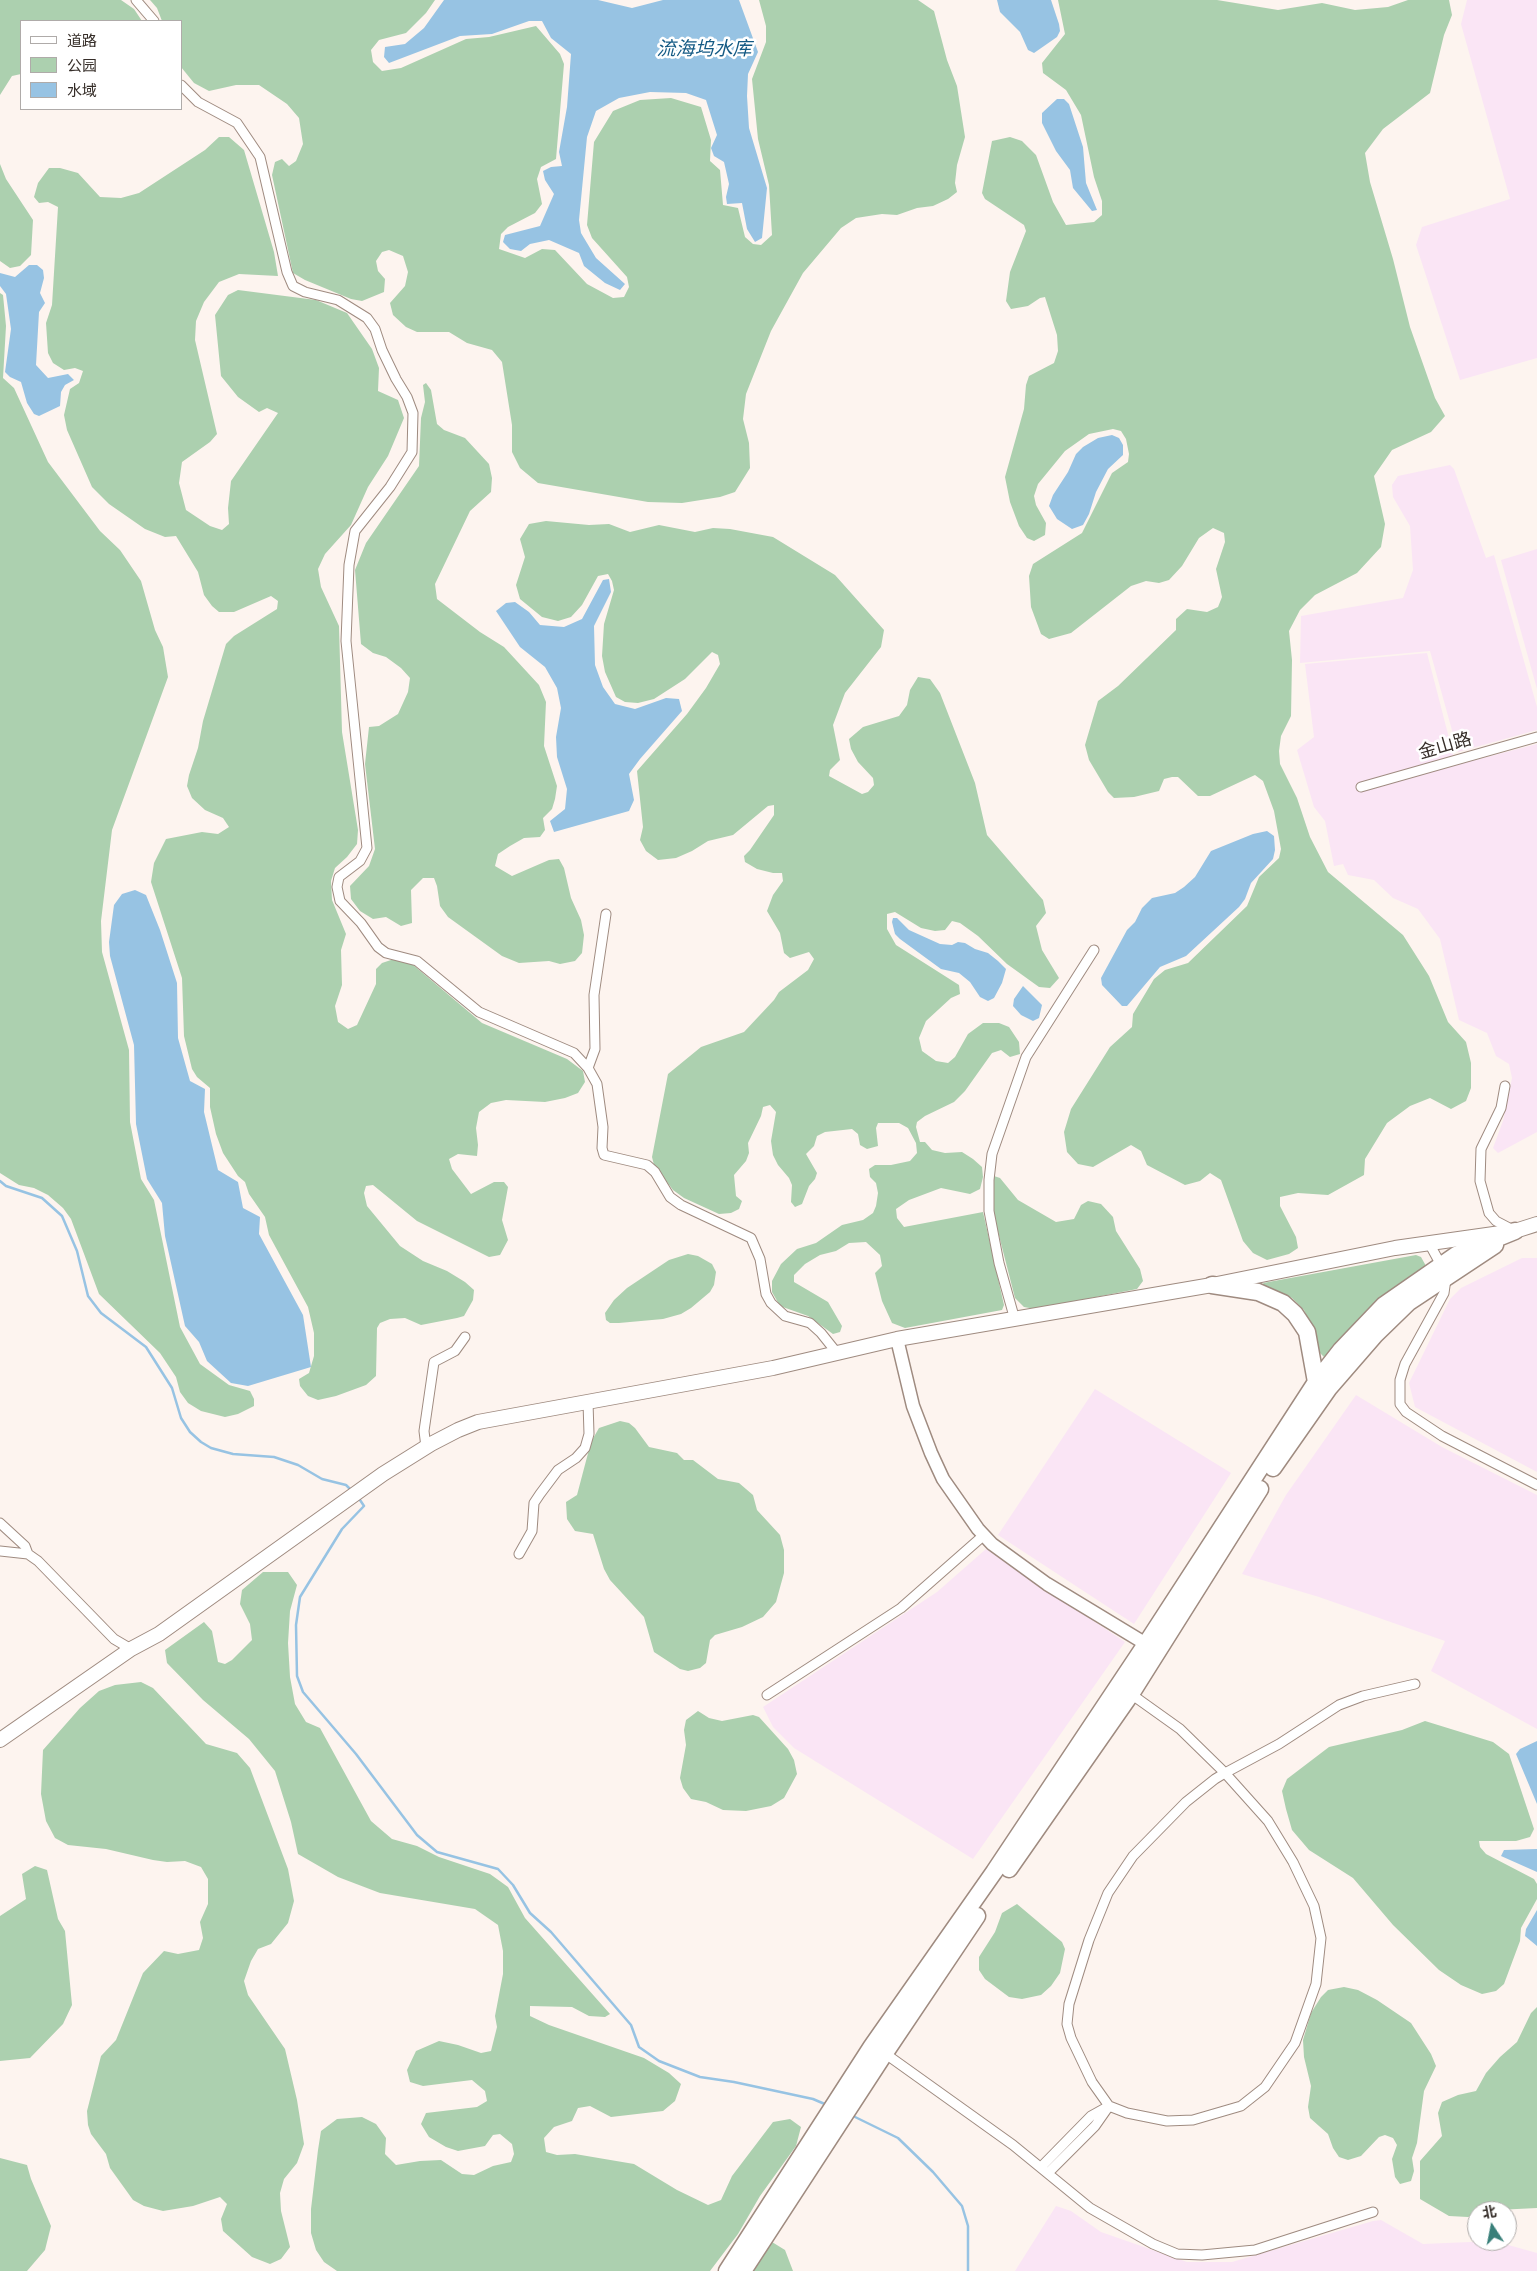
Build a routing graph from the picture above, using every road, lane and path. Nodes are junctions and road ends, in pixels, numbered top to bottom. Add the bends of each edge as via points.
1 (136, 0) edge
2 (153, 20) edge
3 (182, 86) edge
4 (1537, 737) edge
5 (1361, 787) dead end
6 (606, 914) dead end
7 (1094, 950) dead end
8 (588, 1068) junction
9 (1505, 1086) dead end
10 (1537, 1216) edge
11 (1537, 1224) edge
12 (1537, 1228) edge
13 (1515, 1231) junction
14 (1429, 1243) junction
15 (1444, 1272) junction
16 (1212, 1285) junction
17 (1015, 1320) junction
18 (465, 1337) dead end
19 (897, 1339) junction
20 (837, 1353) junction
21 (1316, 1382) junction
22 (588, 1402) junction
23 (426, 1447) junction
24 (1537, 1485) edge
25 (0, 1523) edge
26 (984, 1535) junction
27 (0, 1551) edge
28 (28, 1554) junction
29 (519, 1554) dead end
30 (1146, 1644) junction
31 (131, 1649) junction
32 (1415, 1684) dead end
33 (1131, 1694) junction
34 (767, 1695) dead end
35 (0, 1740) edge
36 (1225, 1773) junction
37 (878, 2049) junction
38 (1109, 2106) junction
39 (1044, 2170) junction
40 (1373, 2212) dead end
41 (727, 2271) edge
42 (743, 2271) edge

1 - 2 street
3 - 8 street via 198,102 237,123 260,157 293,286 338,300 367,318 376,329 382,350 413,413 412,452 390,487 355,531 346,641 367,848 360,862 340,877 337,887 340,901 386,953 416,961 479,1012 574,1053
4 - 5 street, 金山路
6 - 8 street via 594,995 595,1049
7 - 17 street via 1026,1056 992,1154 989,1211
8 - 20 street via 597,1084 604,1155 647,1165 670,1197 681,1205 751,1238 771,1303 785,1316 810,1323
9 - 13 street via 1501,1108 1481,1149 1480,1181 1489,1213 1496,1221
10 - 13 main road
11 - 13 main road
12 - 13 street
13 - 14 main road
13 - 15 highway
14 - 15 street
14 - 16 main road
15 - 21 highway via 1384,1305
15 - 24 street via 1444,1293 1405,1364 1400,1380 1400,1404 1406,1412 1442,1436
15 - 33 highway via 1376,1335 1328,1388 1274,1466
16 - 17 main road
16 - 21 highway via 1258,1292 1283,1303 1295,1314 1307,1332
17 - 19 main road
18 - 23 street via 455,1351 434,1362 424,1431
19 - 20 main road
19 - 26 street via 914,1406 931,1452 948,1488
20 - 22 main road
21 - 30 highway
22 - 23 main road via 478,1422
22 - 29 street via 589,1434 585,1448 558,1470 534,1503 532,1531
23 - 31 main road via 159,1634
25 - 28 street
26 - 30 street via 1047,1584
26 - 34 street via 901,1608
27 - 28 street
28 - 31 street via 46,1568 114,1639
30 - 37 highway
31 - 35 main road
32 - 36 street via 1339,1705 1279,1744
33 - 36 street via 1180,1728
33 - 37 highway
36 - 38 street via 1186,1802 1133,1856 1108,1893 1089,1940 1066,2024 1092,2082
36 - 38 street via 1268,1821 1314,1906 1321,1938 1316,1984 1295,2043 1265,2087 1242,2106 1193,2120 1166,2121
37 - 39 street
37 - 41 highway
37 - 42 highway
38 - 39 street via 1091,2116
39 - 40 street via 1090,2208 1177,2254 1254,2250

